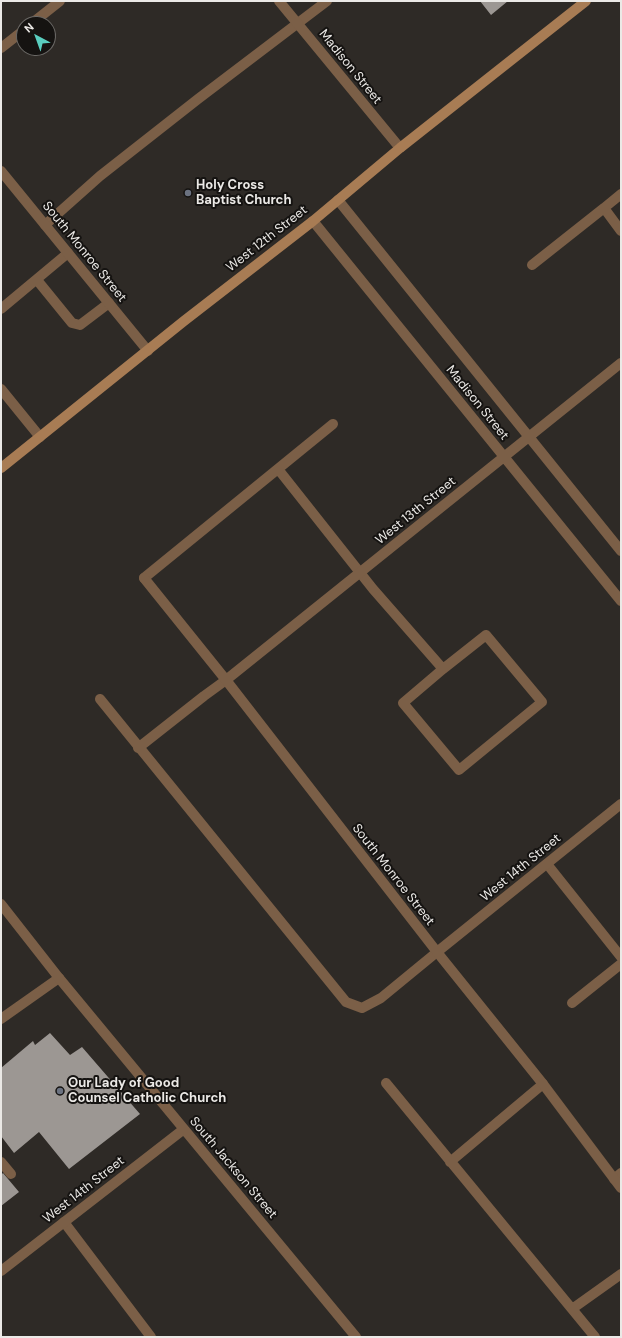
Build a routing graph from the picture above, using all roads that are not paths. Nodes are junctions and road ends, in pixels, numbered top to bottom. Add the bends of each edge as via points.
1 (60, 1) edge
2 (279, 1) edge
3 (327, 1) edge
4 (581, 3) edge
5 (41, 16) edge
6 (297, 23) junction
7 (16, 36) edge
8 (1, 48) edge
9 (400, 148) junction
10 (1, 171) edge
11 (621, 194) edge
12 (338, 200) junction
13 (604, 208) junction
14 (313, 221) junction
15 (45, 225) junction
16 (621, 230) edge
17 (68, 253) junction
18 (532, 265) dead end
19 (37, 280) junction
20 (109, 302) junction
21 (1, 309) edge
22 (148, 350) junction
23 (621, 363) edge
24 (1, 389) edge
25 (334, 424) dead end
26 (529, 436) junction
27 (40, 437) junction
28 (504, 456) junction
29 (1, 468) edge
30 (278, 469) junction
31 (621, 551) edge
32 (360, 572) junction
33 (621, 601) edge
34 (443, 669) junction
35 (226, 680) junction
36 (100, 699) dead end
37 (138, 748) junction
38 (621, 804) edge
39 (547, 864) junction
40 (1, 904) edge
41 (5, 915) edge
42 (437, 952) junction
43 (621, 957) edge
44 (621, 964) edge
45 (59, 978) junction
46 (572, 1003) dead end
47 (1, 1019) edge
48 (386, 1083) dead end
49 (543, 1084) junction
50 (184, 1129) junction
51 (1, 1162) edge
52 (450, 1162) junction
53 (11, 1174) dead end
54 (618, 1176) edge
55 (621, 1188) edge
56 (64, 1222) junction
57 (1, 1271) edge
58 (621, 1274) edge
59 (572, 1309) junction
60 (152, 1337) edge
61 (356, 1337) edge
62 (594, 1337) edge

1 - 5 street
2 - 6 street, Madison Street
3 - 6 street
4 - 9 main road, West 12th Street
6 - 9 street, Madison Street
6 - 15 street via 100,176
7 - 8 street
9 - 12 main road, West 12th Street
10 - 15 street, South Monroe Street
11 - 13 street
12 - 14 main road, West 12th Street
12 - 26 street, Madison Street
13 - 16 street
13 - 18 street
14 - 22 main road, West 12th Street
14 - 28 street, Madison Street
15 - 17 street, South Monroe Street
17 - 19 street
17 - 20 street, South Monroe Street
19 - 20 street via 72,323 80,325
19 - 21 street
20 - 22 street, South Monroe Street
22 - 27 main road, West 12th Street
23 - 26 street, West 13th Street
24 - 27 street
25 - 30 street
26 - 28 street, West 13th Street
26 - 31 street, Madison Street
27 - 29 main road, West 12th Street
28 - 32 street, West 13th Street
28 - 33 street, Madison Street
30 - 32 street
30 - 35 street, South Monroe Street via 144,578
32 - 34 street
32 - 35 street, West 13th Street
34 - 34 street via 403,703 459,770 542,702 486,635
35 - 37 street, West 13th Street
35 - 42 street, South Monroe Street
36 - 37 street
37 - 42 street, West 14th Street via 346,1002 362,1008 380,998
38 - 39 street, West 14th Street
39 - 42 street, West 14th Street
39 - 43 street
40 - 41 street, South Jackson Street
41 - 45 street, South Jackson Street
42 - 49 street, South Monroe Street
44 - 46 street
45 - 47 street
45 - 50 street, South Jackson Street
48 - 52 street
49 - 52 street
49 - 54 street, South Monroe Street
50 - 56 street, West 14th Street
50 - 61 street, South Jackson Street
51 - 53 street
52 - 59 street
54 - 55 street, South Monroe Street
56 - 57 street, West 14th Street
56 - 60 street
58 - 59 street
59 - 62 street

